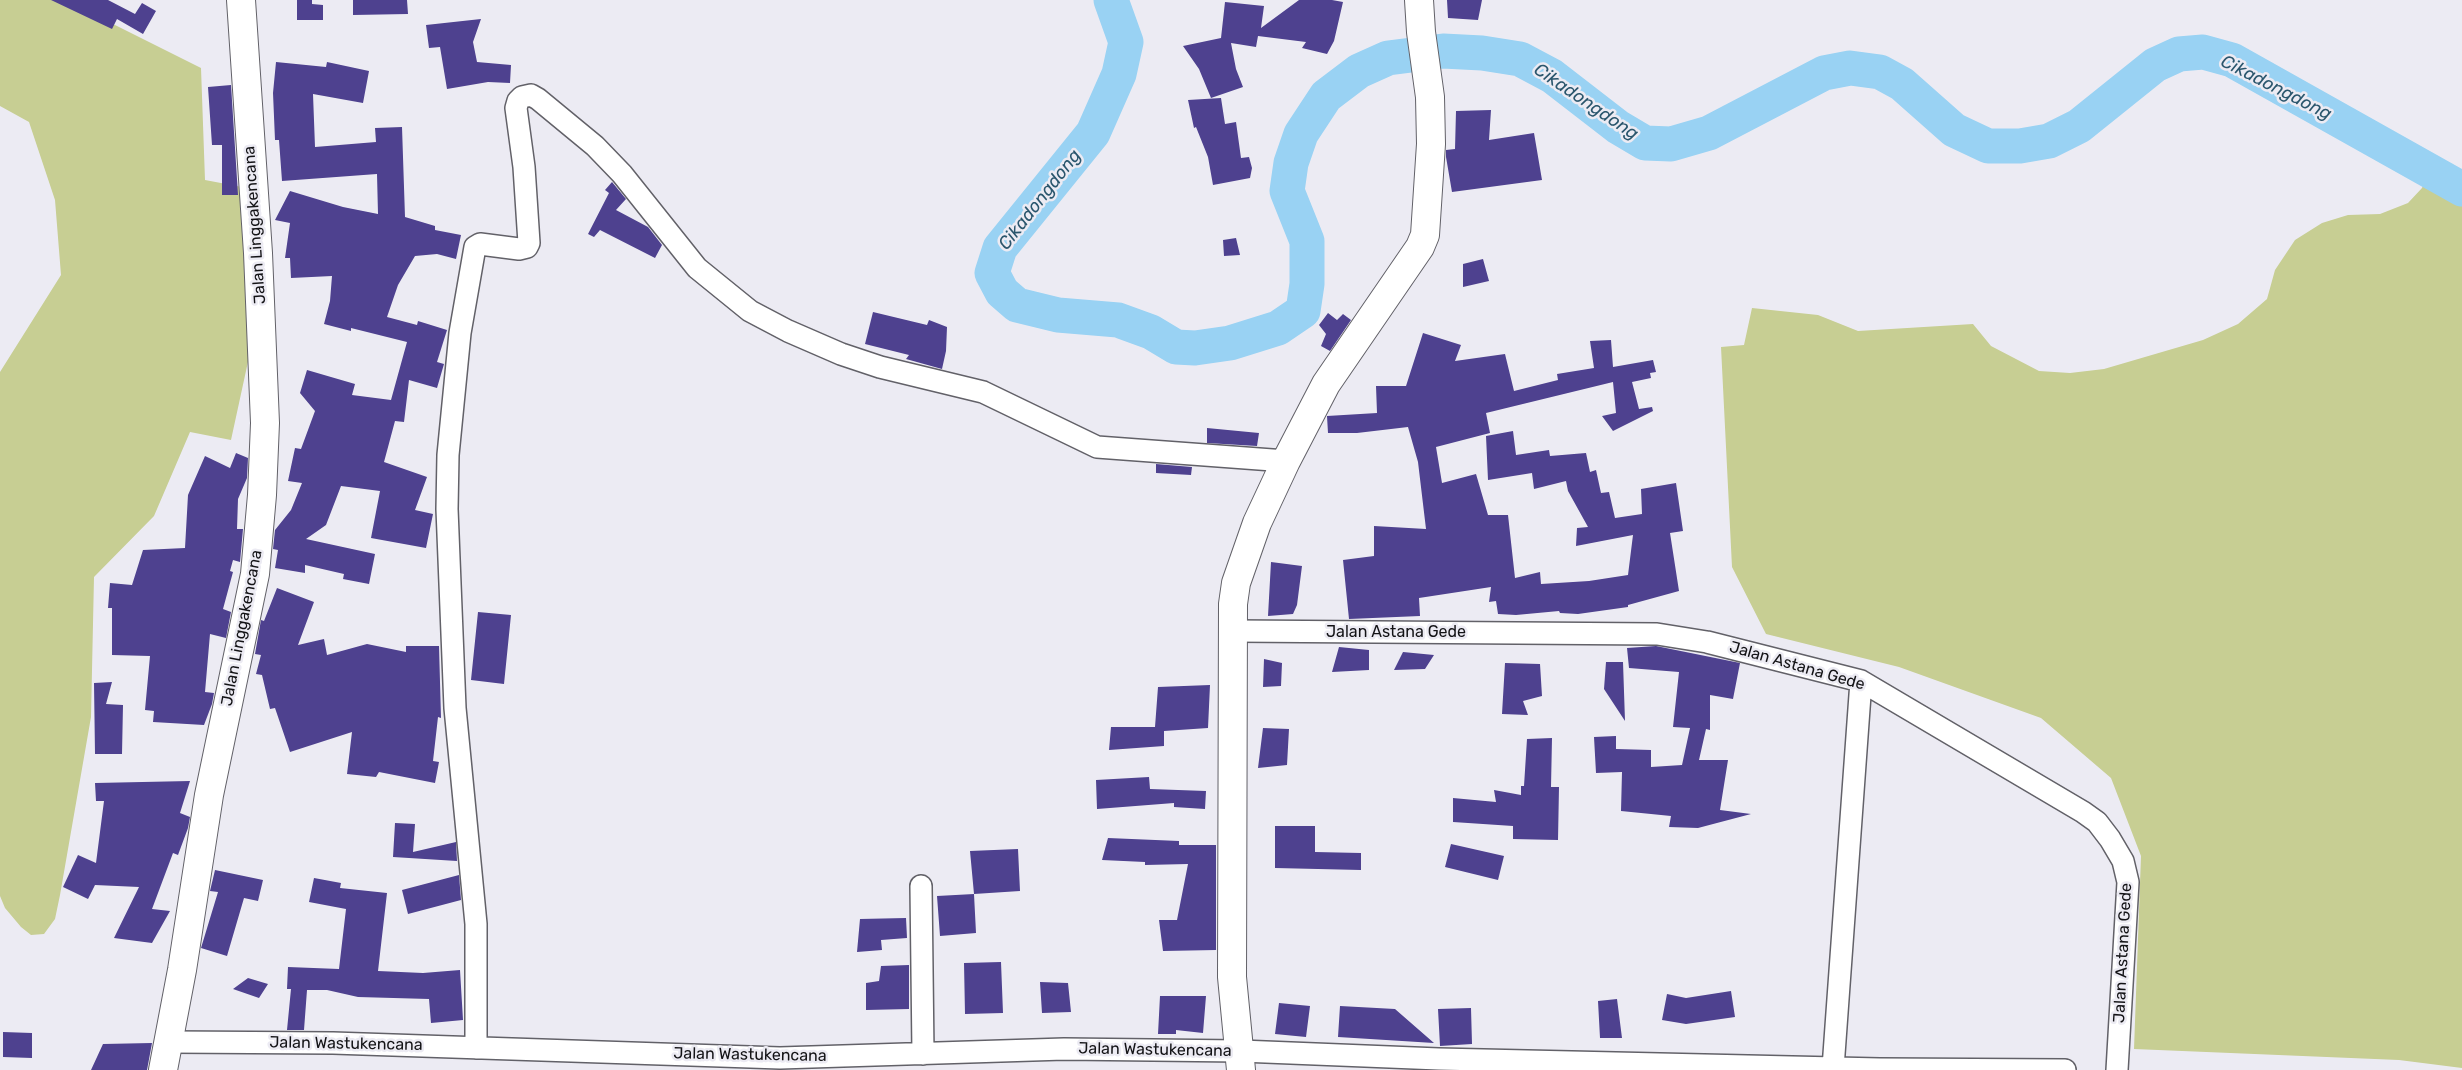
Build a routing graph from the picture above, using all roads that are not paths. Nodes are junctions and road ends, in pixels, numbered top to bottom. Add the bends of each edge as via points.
1 (241, 0) edge
2 (1419, 0) edge
3 (1286, 461) junction
4 (1234, 631) junction
5 (1861, 681) junction
6 (921, 886) dead end
7 (170, 1042) junction
8 (476, 1048) junction
9 (923, 1054) junction
10 (1241, 1061) edge
11 (763, 1064) edge
12 (1833, 1068) junction
13 (164, 1070) edge
14 (2065, 1070) edge
15 (2117, 1070) edge

1 - 7 street, Jalan Linggakencana via 258,252 265,423 262,495 255,574 209,795
2 - 3 street via 1432,144 1425,235 1338,366
3 - 4 street via 1236,583
3 - 8 street via 1097,447 983,392 880,367 788,331 750,311 697,268 622,174 595,146 538,99 531,95 522,97 516,108 529,243 528,247 519,249 480,244 475,247 460,333 448,455 455,708 476,916
4 - 5 street, Jalan Astana Gede via 1657,634 1707,642
4 - 10 street via 1232,977
5 - 12 street
5 - 15 street, Jalan Astana Gede via 2083,812 2097,822 2110,839 2123,861 2128,882
6 - 9 street
7 - 8 street, Jalan Wastukencana
7 - 13 street, Jalan Linggakencana
8 - 11 street, Jalan Wastukencana
9 - 10 street, Jalan Wastukencana via 1064,1049
9 - 11 street, Jalan Wastukencana
10 - 12 street, Jalan Wastukencana via 1440,1059
12 - 14 street, Jalan Wastukencana

